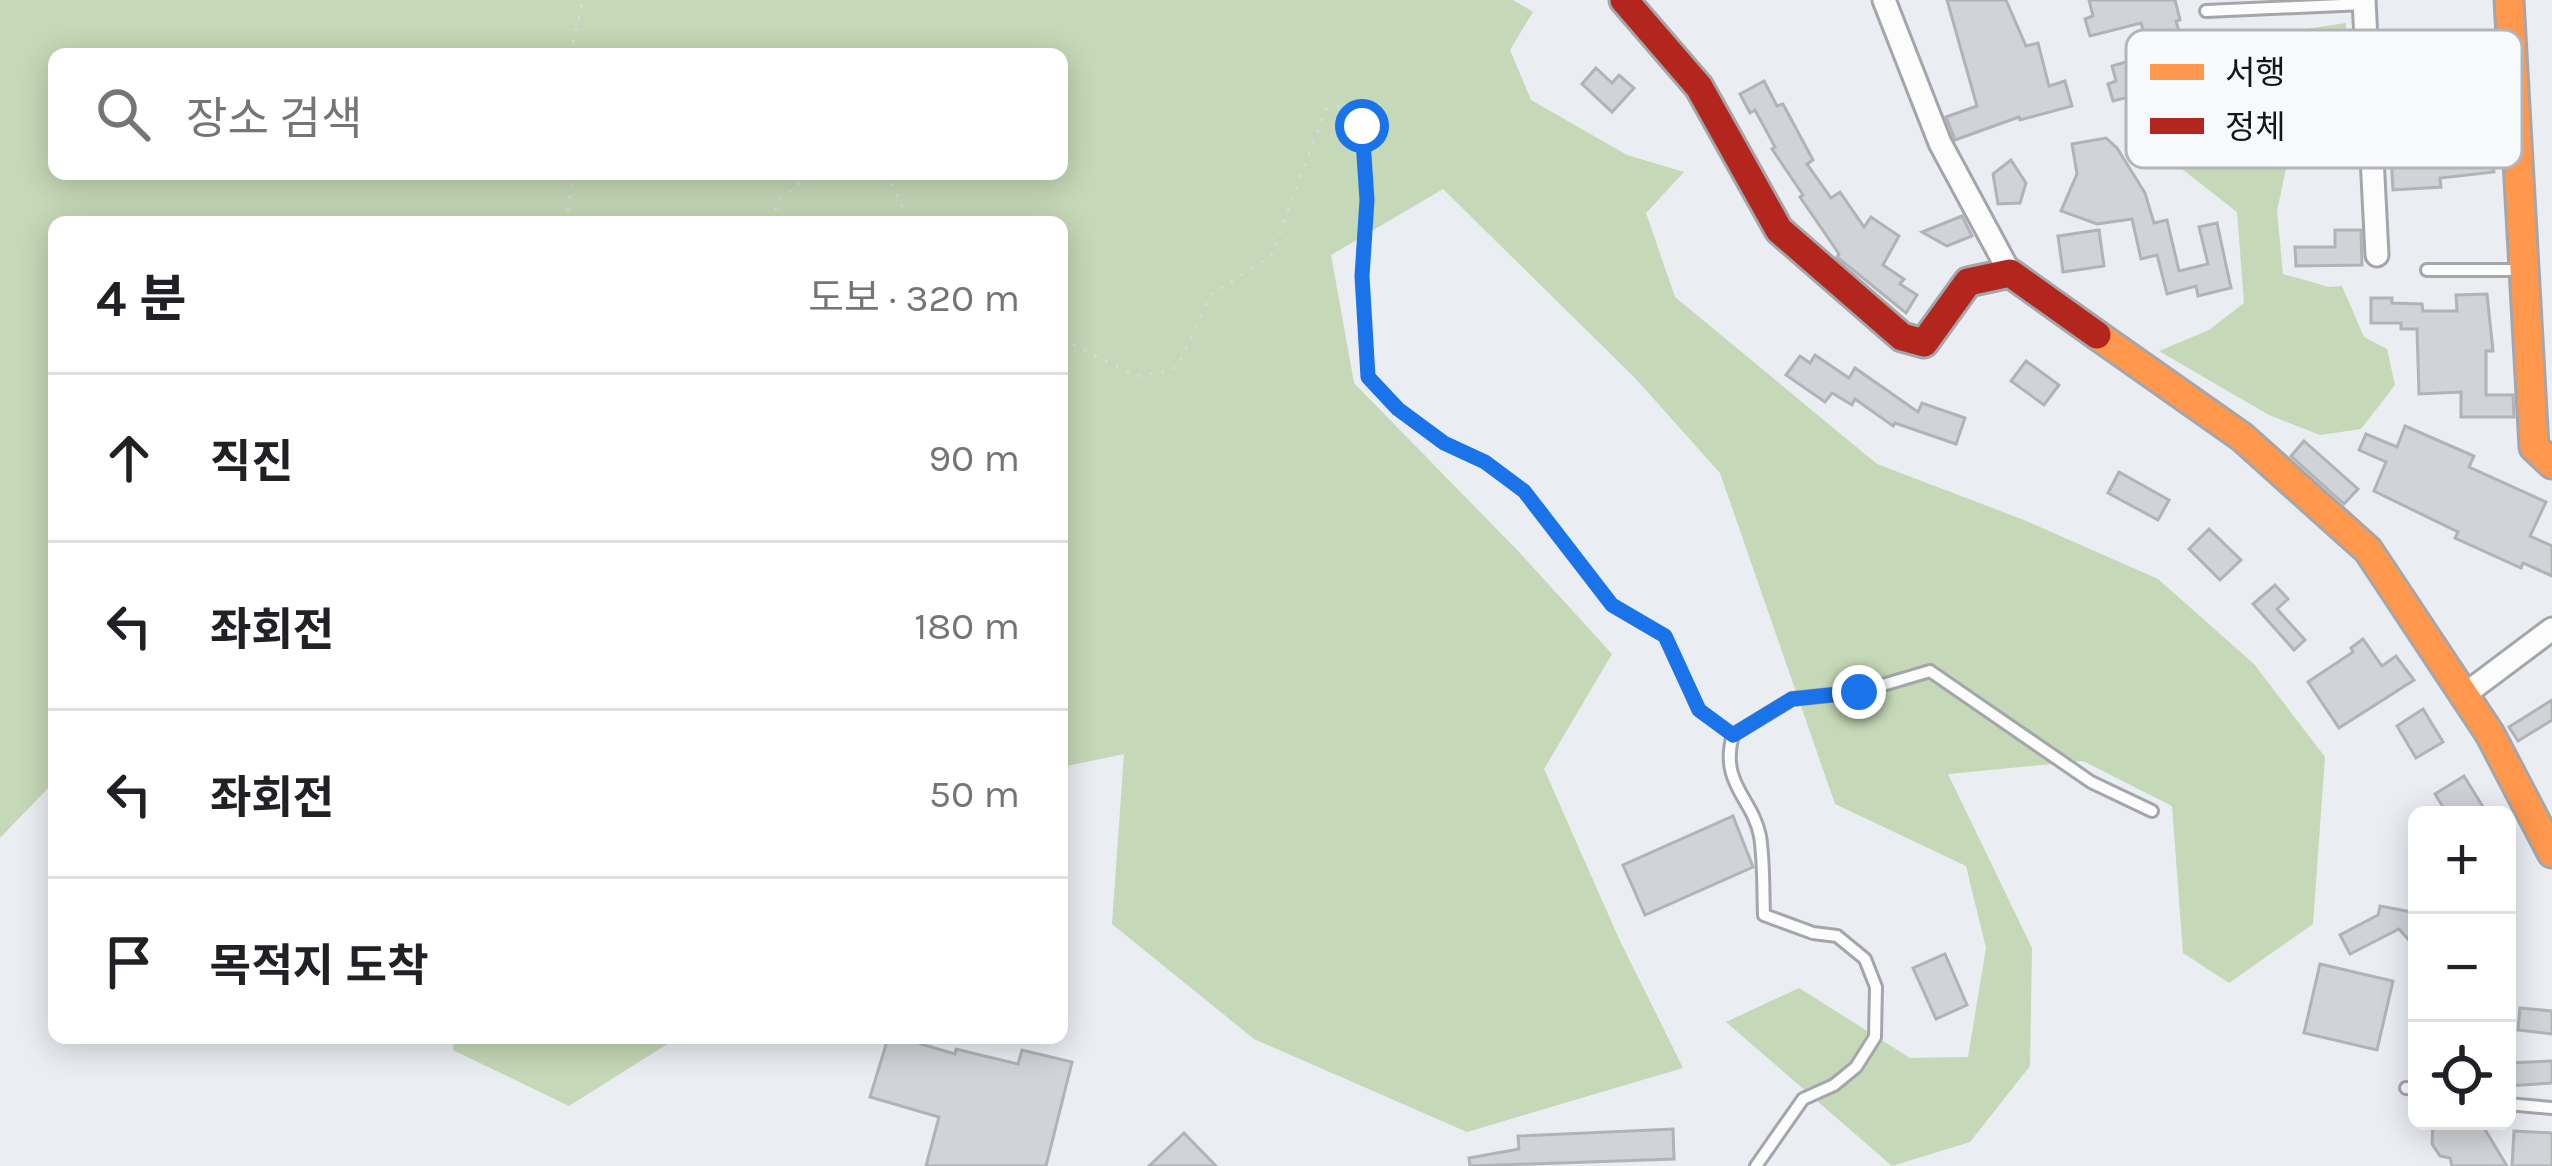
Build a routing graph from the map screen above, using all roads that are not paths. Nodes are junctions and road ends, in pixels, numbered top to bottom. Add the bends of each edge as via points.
1 (1624, 0) edge
2 (1884, 0) edge
3 (2509, 0) edge
4 (2364, 2) edge
5 (2206, 11) dead end
6 (2511, 30) edge
7 (2373, 168) edge
8 (2518, 168) edge
9 (2377, 255) dead end
10 (2427, 270) dead end
11 (2524, 270) junction
12 (2010, 273) junction
13 (2552, 464) edge
14 (2552, 628) edge
15 (2464, 695) junction
16 (2152, 812) dead end
17 (2552, 853) edge
18 (2516, 1104) edge
19 (2552, 1108) edge
20 (1756, 1166) edge

1 - 12 street via 1699,87 1779,230 1901,338 1924,344 1968,282
2 - 12 street via 1940,142
3 - 6 street
4 - 5 lane
7 - 9 street
8 - 11 street
10 - 11 lane
11 - 13 street via 2534,447
12 - 15 street via 2242,436 2368,550
14 - 15 street
15 - 17 street
16 - 20 lane via 2091,782 1930,671 1859,692 1792,699 1733,735 1736,791 1760,832 1764,915 1837,936 1865,958 1876,987 1875,1037 1856,1067 1803,1099
18 - 19 lane

